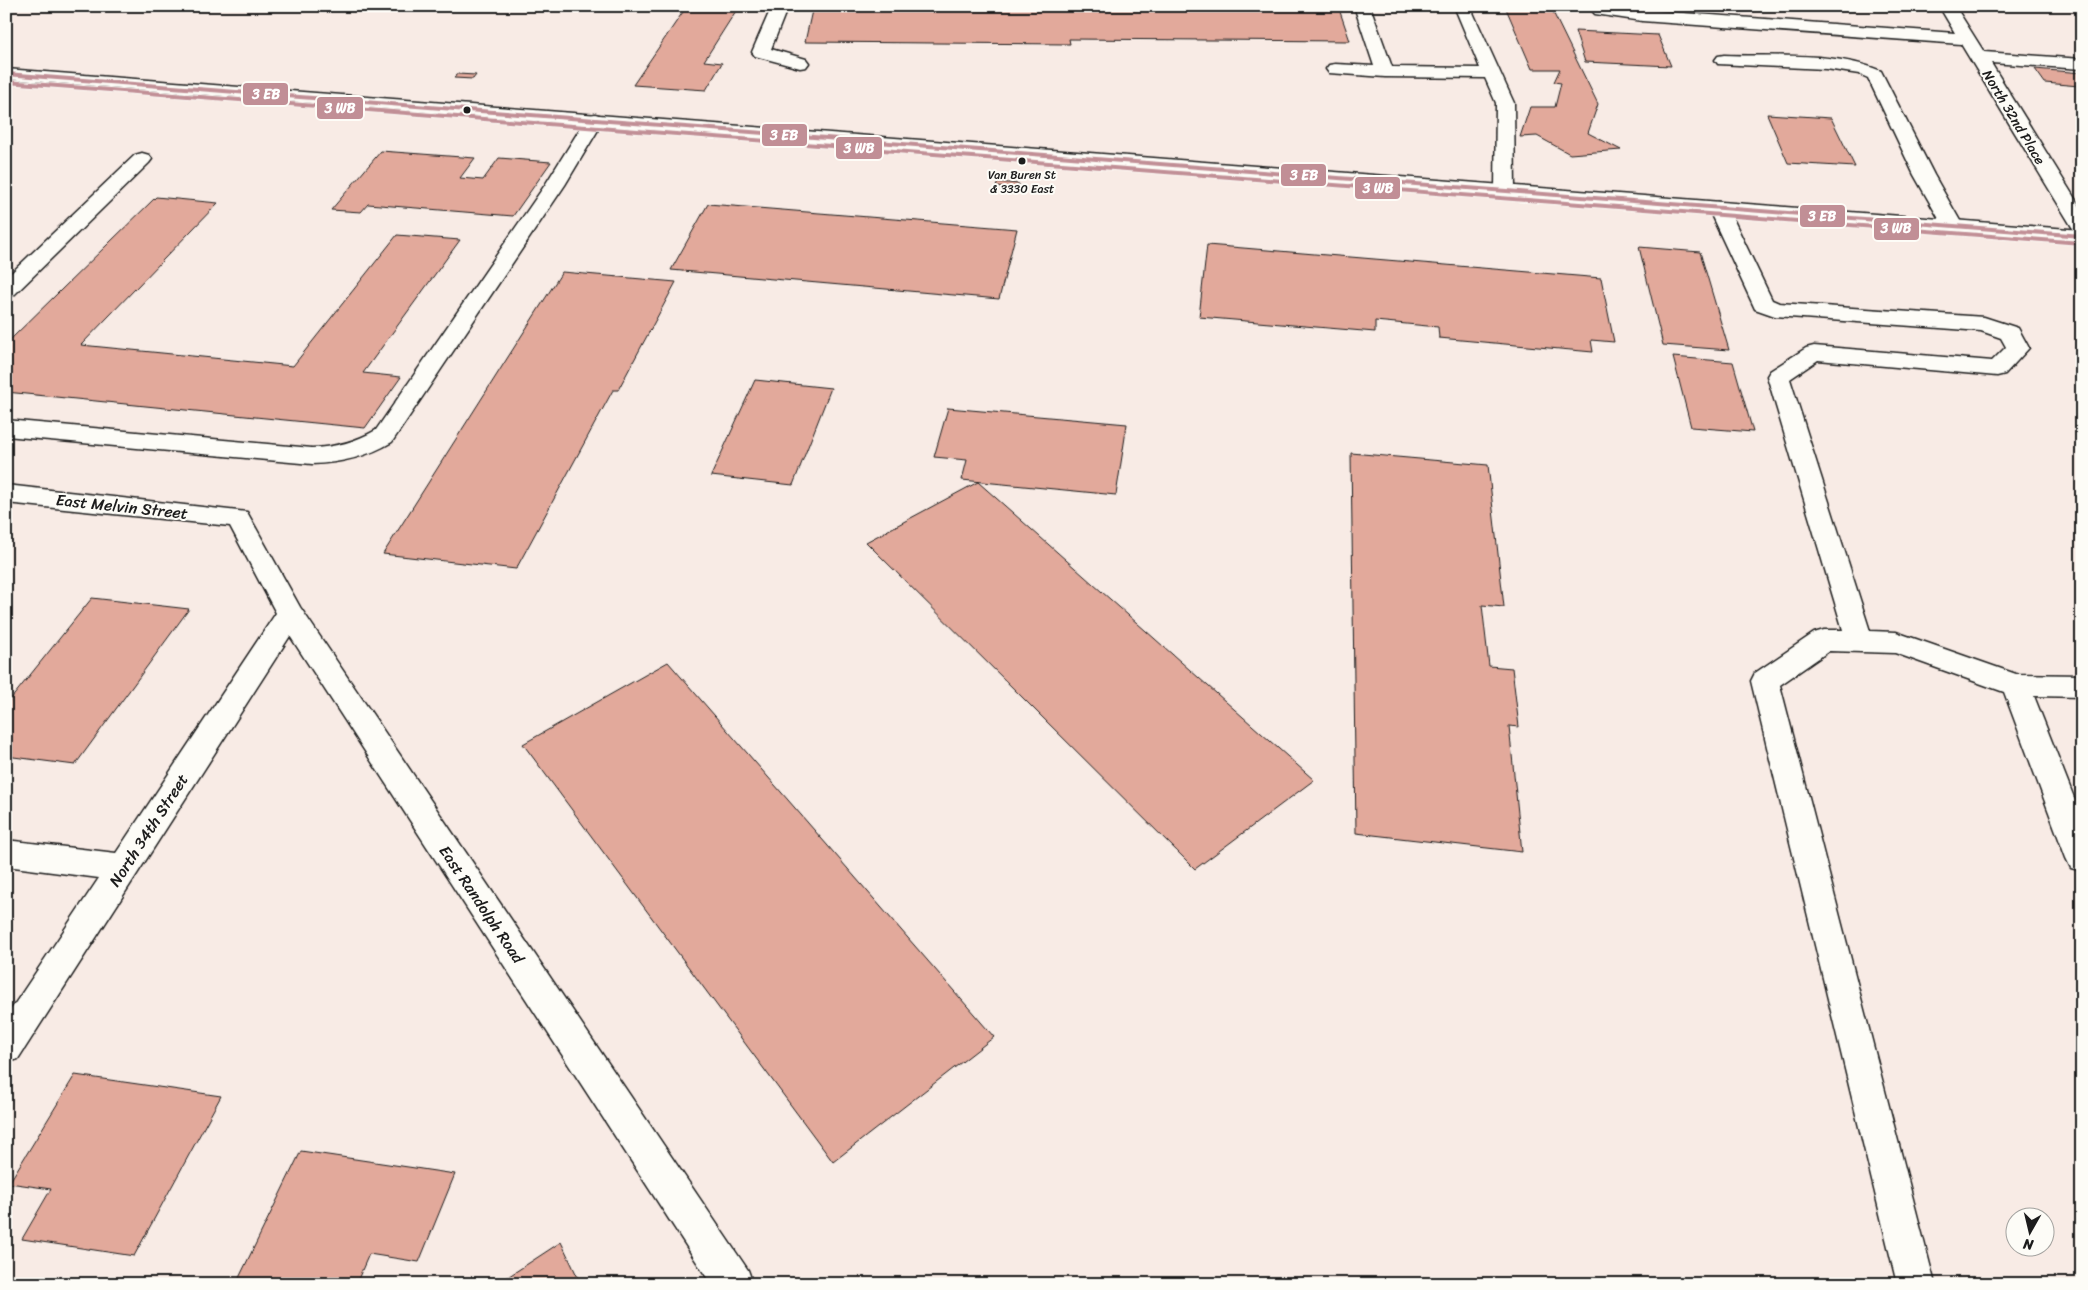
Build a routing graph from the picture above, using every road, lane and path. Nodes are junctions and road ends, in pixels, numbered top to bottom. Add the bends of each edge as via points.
1 (780, 6) edge
2 (1362, 6) edge
3 (1462, 6) edge
4 (1596, 6) edge
5 (1947, 6) edge
6 (1967, 39) junction
7 (1978, 57) junction
8 (1724, 60) dead end
9 (800, 63) dead end
10 (2082, 64) edge
11 (1335, 69) dead end
12 (1385, 72) junction
13 (1492, 73) junction
14 (6, 74) edge
15 (595, 120) junction
16 (142, 159) dead end
17 (1505, 191) junction
18 (1718, 208) junction
19 (1953, 226) junction
20 (2082, 227) edge
21 (2082, 236) edge
22 (6, 290) edge
23 (6, 428) edge
24 (6, 494) edge
25 (238, 518) joint
26 (290, 614) junction
27 (1860, 642) junction
28 (2015, 685) junction
29 (2082, 686) edge
30 (6, 853) edge
31 (2082, 858) edge
32 (124, 868) junction
33 (6, 1047) edge
34 (734, 1284) edge
35 (1916, 1284) edge

1 - 9 main road via 761,52
2 - 12 main road
3 - 13 main road
4 - 6 main road via 1601,10 1642,16
5 - 6 main road, North 32nd Place
6 - 7 main road, North 32nd Place
7 - 10 main road
7 - 20 main road, North 32nd Place
8 - 19 main road via 1837,66 1868,70 1875,75
11 - 12 main road
12 - 13 main road
13 - 17 main road via 1505,103
14 - 15 main road
15 - 17 main road
15 - 23 main road via 555,185 384,436 364,448 340,455 312,456
16 - 22 main road
17 - 18 main road
18 - 19 main road
18 - 27 main road via 1763,304 1775,309 1984,324 2010,333 2018,348 1997,369 1814,353 1778,376
19 - 21 main road
24 - 25 main road, East Melvin Street
25 - 26 main road, East Randolph Road
26 - 32 main road, North 34th Street
26 - 34 main road, East Randolph Road
27 - 28 main road via 1896,643
27 - 35 main road via 1824,640 1765,681
28 - 29 main road
28 - 31 main road
30 - 32 main road
32 - 33 main road, North 34th Street

